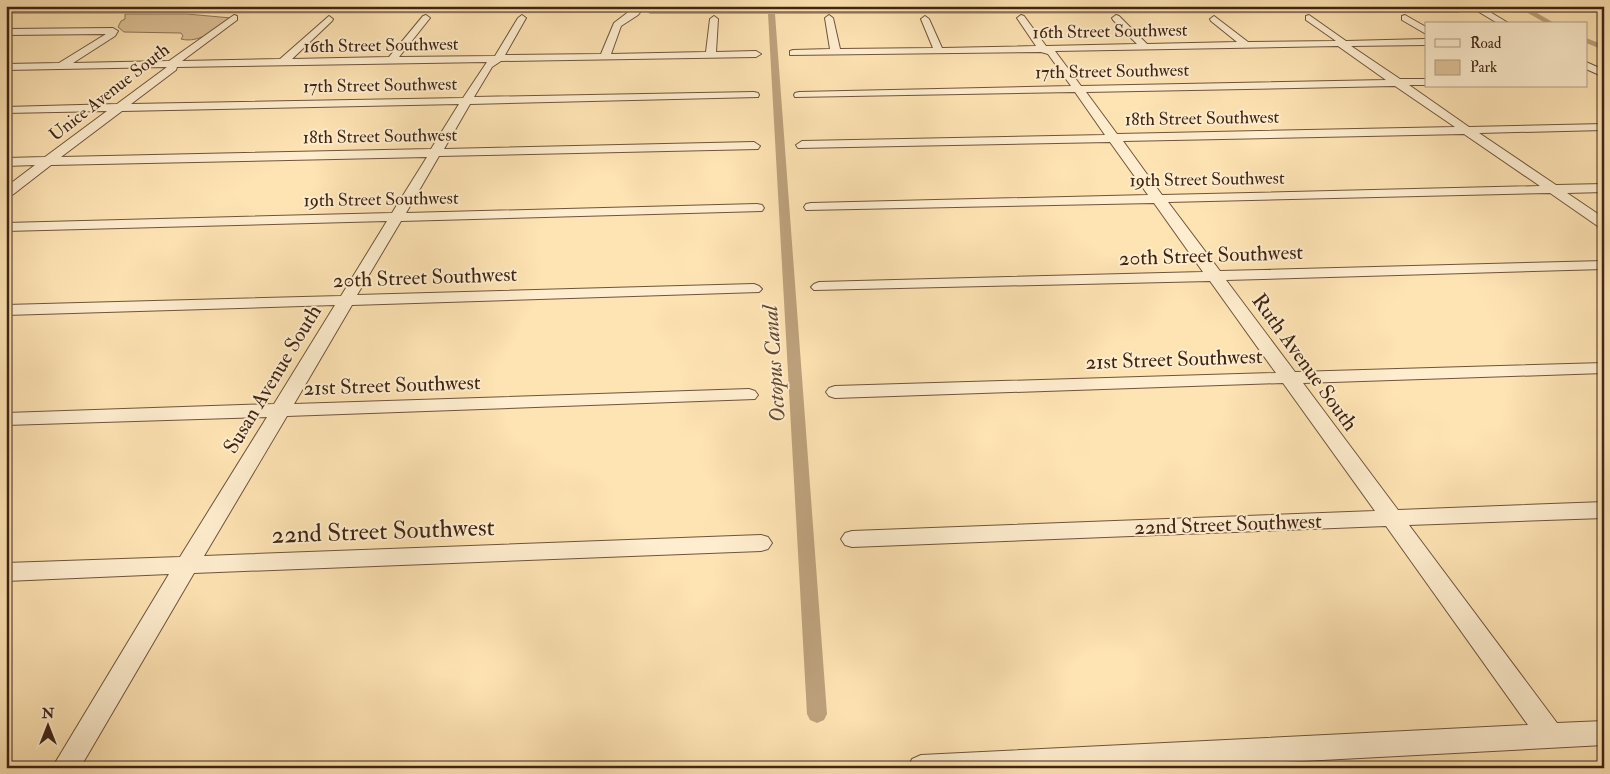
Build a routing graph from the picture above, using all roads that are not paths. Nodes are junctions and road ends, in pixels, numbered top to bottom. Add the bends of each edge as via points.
1 (641, 6) edge
2 (1472, 6) edge
3 (234, 18) dead end
4 (426, 18) dead end
5 (522, 18) dead end
6 (829, 18) dead end
7 (1020, 18) dead end
8 (1116, 18) dead end
9 (1309, 18) dead end
10 (1404, 18) dead end
11 (329, 19) dead end
12 (714, 19) dead end
13 (925, 19) dead end
14 (1214, 19) dead end
15 (1502, 22) edge
16 (1425, 29) edge
17 (6, 32) edge
18 (1425, 42) edge
19 (1341, 44) junction
20 (1246, 45) junction
21 (1145, 47) junction
22 (1043, 49) junction
23 (940, 51) junction
24 (793, 53) dead end
25 (836, 53) junction
26 (756, 54) dead end
27 (711, 55) junction
28 (605, 57) junction
29 (498, 59) junction
30 (391, 61) junction
31 (282, 62) junction
32 (172, 64) junction
33 (61, 66) junction
34 (1588, 66) edge
35 (6, 67) edge
36 (1604, 74) edge
37 (1588, 79) edge
38 (1604, 79) edge
39 (1425, 82) edge
40 (1398, 83) junction
41 (1078, 89) junction
42 (754, 95) dead end
43 (799, 95) dead end
44 (466, 101) junction
45 (120, 108) junction
46 (6, 110) edge
47 (1604, 127) edge
48 (1467, 130) junction
49 (1114, 138) junction
50 (802, 145) dead end
51 (754, 146) dead end
52 (435, 153) junction
53 (49, 161) junction
54 (6, 162) edge
55 (1604, 188) edge
56 (1553, 189) junction
57 (6, 193) edge
58 (1158, 199) junction
59 (811, 207) dead end
60 (757, 208) dead end
61 (396, 217) junction
62 (1604, 224) edge
63 (6, 227) edge
64 (1604, 265) edge
65 (1215, 276) junction
66 (819, 287) dead end
67 (754, 289) dead end
68 (346, 300) junction
69 (6, 310) edge
70 (1604, 368) edge
71 (1290, 378) junction
72 (835, 392) dead end
73 (749, 395) dead end
74 (279, 411) junction
75 (6, 419) edge
76 (1604, 510) edge
77 (1392, 518) junction
78 (852, 539) dead end
79 (761, 543) dead end
80 (186, 566) junction
81 (6, 572) edge
82 (1604, 733) edge
83 (1551, 736) junction
84 (1207, 761) edge
85 (65, 768) edge
86 (921, 768) edge

1 - 28 street via 617,25
2 - 15 street
3 - 32 street, Unice Avenue South
4 - 30 street
5 - 29 street, Susan Avenue South
6 - 25 street
7 - 22 street, Ruth Avenue South
8 - 21 street
9 - 19 street via 1341,40
10 - 16 street
11 - 31 street
12 - 27 street
13 - 23 street
14 - 20 street
17 - 33 street via 113,31
18 - 19 street, 16th Street Southwest
19 - 20 street, 16th Street Southwest
19 - 40 street
20 - 21 street, 16th Street Southwest
21 - 22 street, 16th Street Southwest
22 - 23 street, 16th Street Southwest
22 - 41 street, Ruth Avenue South via 1051,52
23 - 25 street, 16th Street Southwest
24 - 25 street, 16th Street Southwest
26 - 27 street, 16th Street Southwest
27 - 28 street, 16th Street Southwest
28 - 29 street, 16th Street Southwest
29 - 30 street, 16th Street Southwest
29 - 44 street, Susan Avenue South via 488,65
30 - 31 street, 16th Street Southwest
31 - 32 street, 16th Street Southwest
32 - 33 street, 16th Street Southwest
32 - 45 street, Unice Avenue South via 172,68
33 - 35 street, 16th Street Southwest
34 - 36 street
37 - 38 street
39 - 40 street, 17th Street Southwest
40 - 41 street, 17th Street Southwest
40 - 48 street
41 - 43 street, 17th Street Southwest
41 - 49 street, Ruth Avenue South
42 - 44 street, 17th Street Southwest
44 - 45 street, 17th Street Southwest
44 - 52 street, Susan Avenue South
45 - 46 street, 17th Street Southwest
45 - 53 street, Unice Avenue South
47 - 48 street, 18th Street Southwest
48 - 49 street, 18th Street Southwest
48 - 56 street
49 - 50 street, 18th Street Southwest
49 - 58 street, Ruth Avenue South
51 - 52 street, 18th Street Southwest
52 - 53 street, 18th Street Southwest
52 - 61 street, Susan Avenue South
53 - 54 street, 18th Street Southwest
53 - 57 street, Unice Avenue South
55 - 56 street, 19th Street Southwest
56 - 58 street, 19th Street Southwest
56 - 62 street
58 - 59 street, 19th Street Southwest
58 - 65 street, Ruth Avenue South
60 - 61 street, 19th Street Southwest
61 - 63 street, 19th Street Southwest
61 - 68 street, Susan Avenue South
64 - 65 street, 20th Street Southwest
65 - 66 street, 20th Street Southwest
65 - 71 street, Ruth Avenue South
67 - 68 street, 20th Street Southwest
68 - 69 street, 20th Street Southwest
68 - 74 street, Susan Avenue South
70 - 71 street, 21st Street Southwest
71 - 72 street, 21st Street Southwest
71 - 77 street, Ruth Avenue South
73 - 74 street, 21st Street Southwest
74 - 75 street, 21st Street Southwest
74 - 80 street, Susan Avenue South
76 - 77 street, 22nd Street Southwest
77 - 78 street, 22nd Street Southwest
77 - 83 street, Ruth Avenue South
79 - 80 street, 22nd Street Southwest
80 - 81 street, 22nd Street Southwest
80 - 85 street, Susan Avenue South
82 - 83 street
83 - 84 street
84 - 86 street

